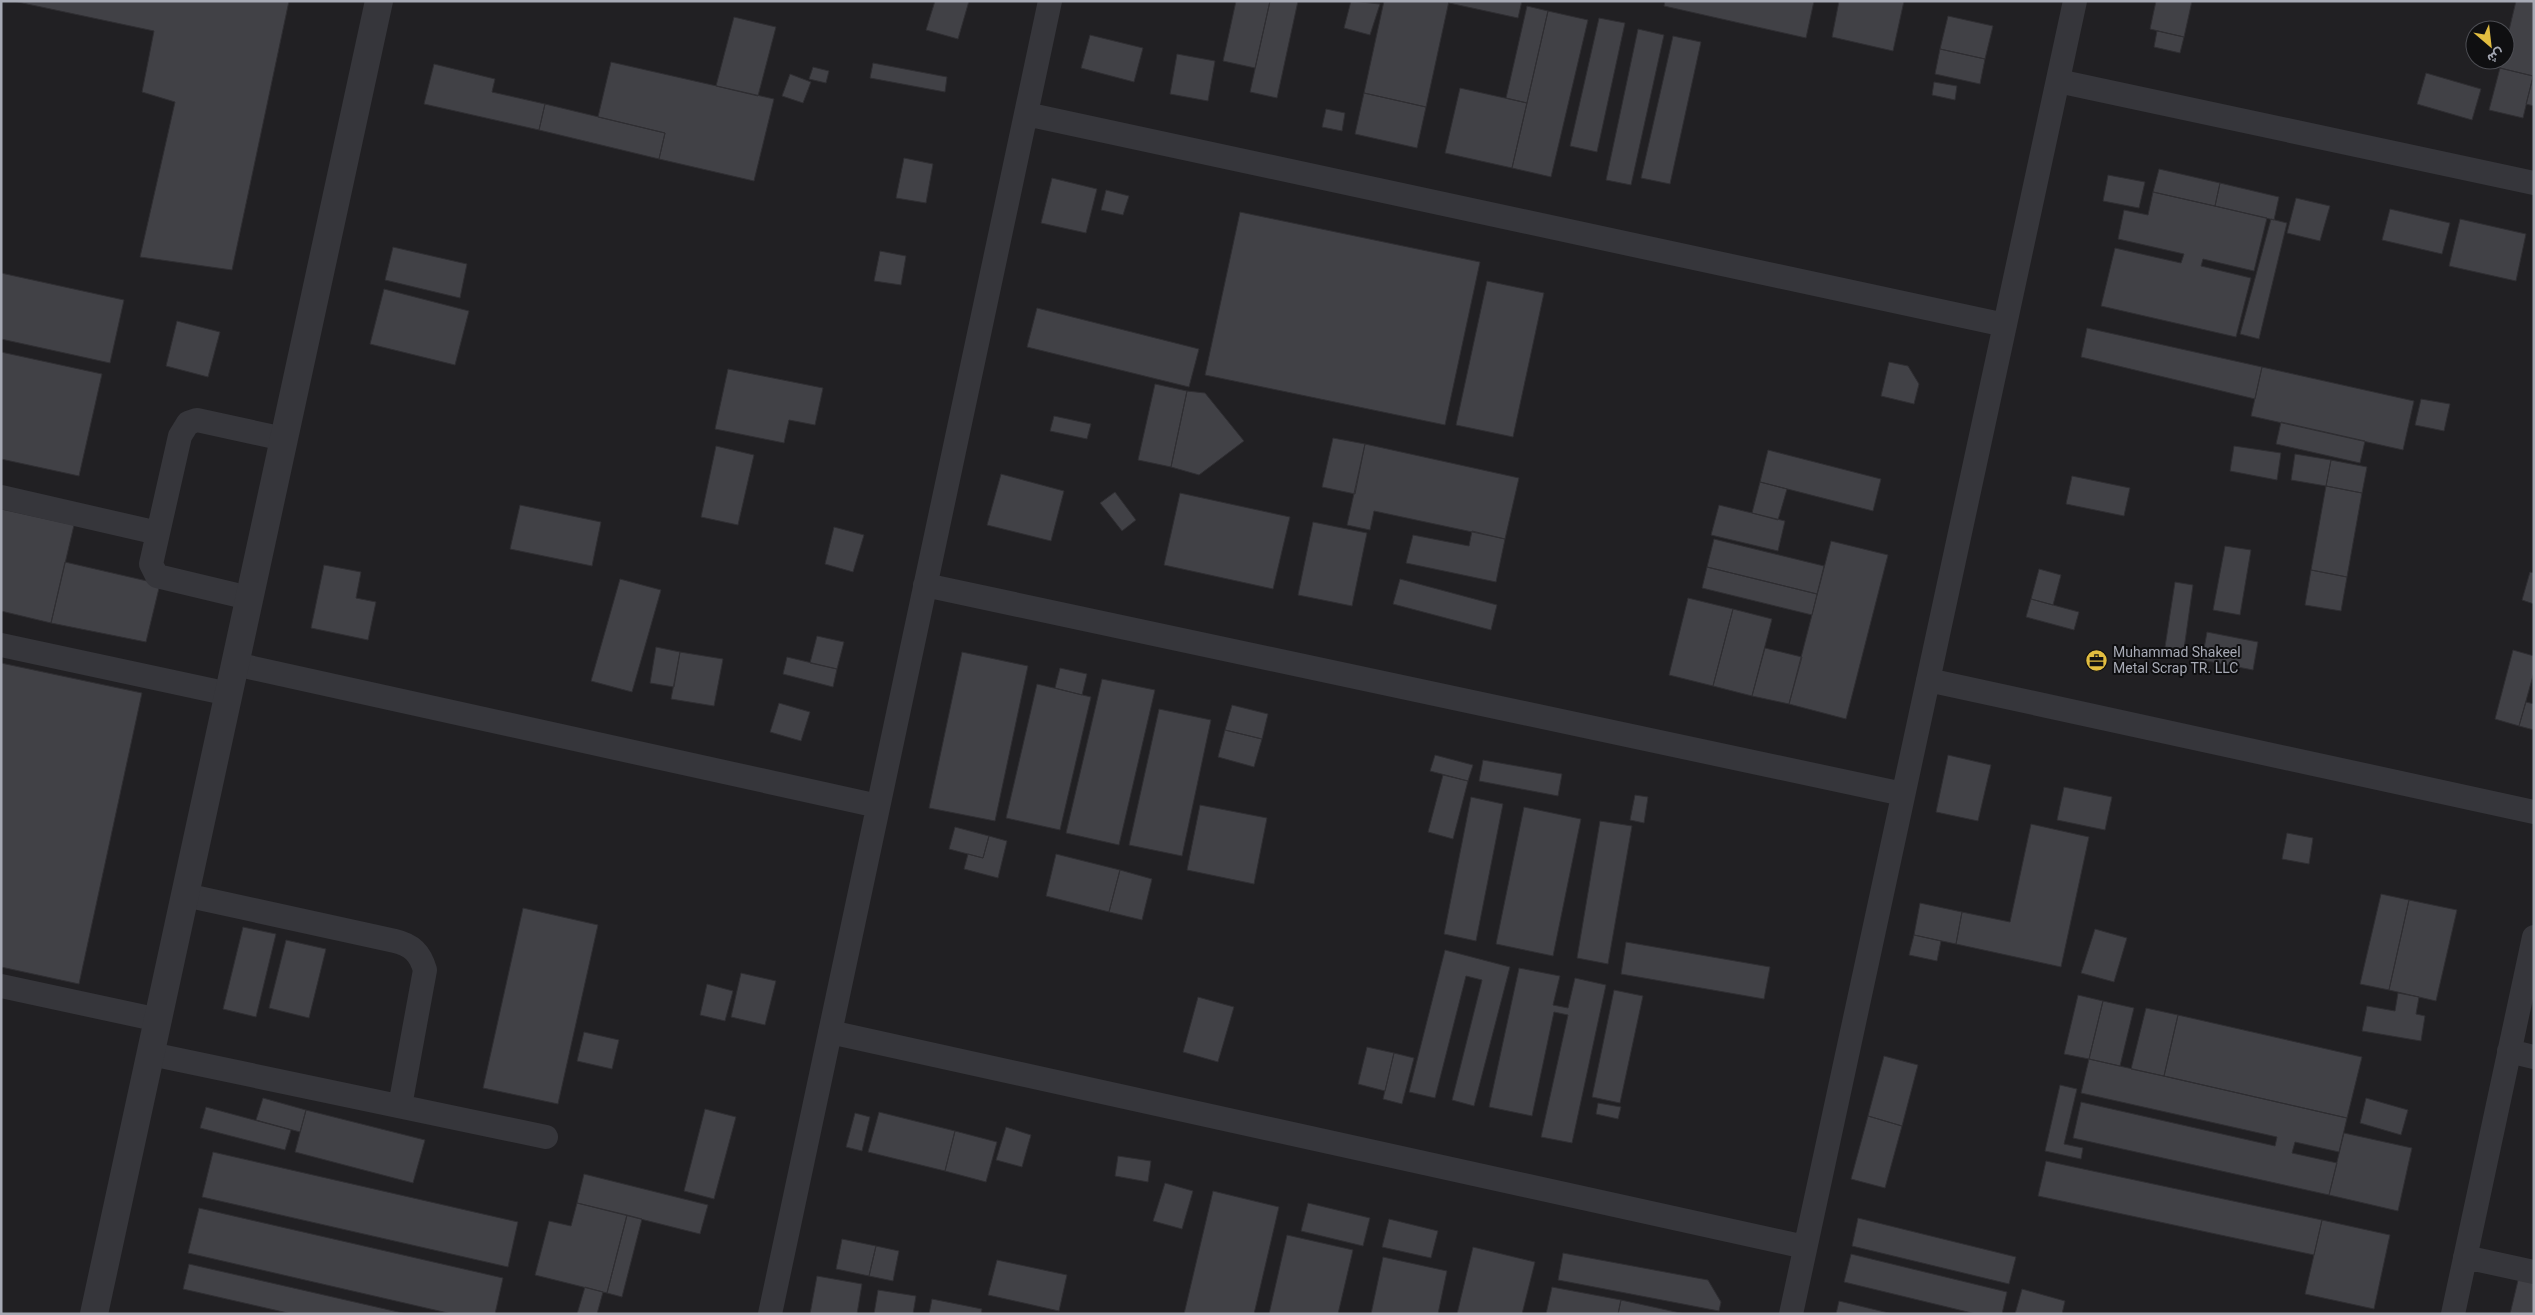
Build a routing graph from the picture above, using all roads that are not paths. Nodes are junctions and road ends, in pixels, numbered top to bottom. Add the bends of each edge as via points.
1 (379, 1) edge
2 (1050, 1) edge
3 (2075, 1) edge
4 (2058, 81) junction
5 (1026, 114) junction
6 (2534, 183) edge
7 (2005, 325) junction
8 (284, 438) junction
9 (1, 497) edge
10 (158, 533) junction
11 (926, 584) junction
12 (249, 598) junction
13 (1, 645) edge
14 (235, 664) junction
15 (1928, 680) junction
16 (229, 694) junction
17 (1903, 794) junction
18 (878, 806) junction
19 (2534, 812) edge
20 (185, 895) junction
21 (2534, 938) edge
22 (1, 986) edge
23 (159, 1020) junction
24 (830, 1032) junction
25 (2509, 1051) junction
26 (151, 1054) junction
27 (2534, 1057) edge
28 (400, 1106) junction
29 (546, 1137) dead end
30 (1805, 1246) junction
31 (2465, 1257) junction
32 (2534, 1272) edge
33 (94, 1314) edge
34 (770, 1314) edge
35 (1791, 1314) edge
36 (2453, 1314) edge

1 - 8 street
2 - 5 lane
3 - 4 lane
4 - 6 lane
4 - 7 lane
5 - 7 lane
5 - 11 lane
7 - 15 lane
8 - 10 lane via 197,420 188,423 180,436
8 - 12 street
9 - 10 lane
10 - 12 lane via 151,564 157,576
11 - 17 lane
11 - 18 lane
12 - 14 street
13 - 16 lane
14 - 16 street
14 - 18 lane
15 - 17 lane
15 - 19 lane
16 - 20 street
17 - 30 lane
18 - 24 lane
20 - 23 street
20 - 28 lane via 395,940 415,950 422,959 424,970
21 - 25 lane
22 - 23 lane
23 - 26 street
24 - 30 lane
24 - 34 lane
25 - 27 lane
25 - 31 lane
26 - 28 lane
26 - 33 street
28 - 29 lane
30 - 35 lane
31 - 32 lane
31 - 36 lane

